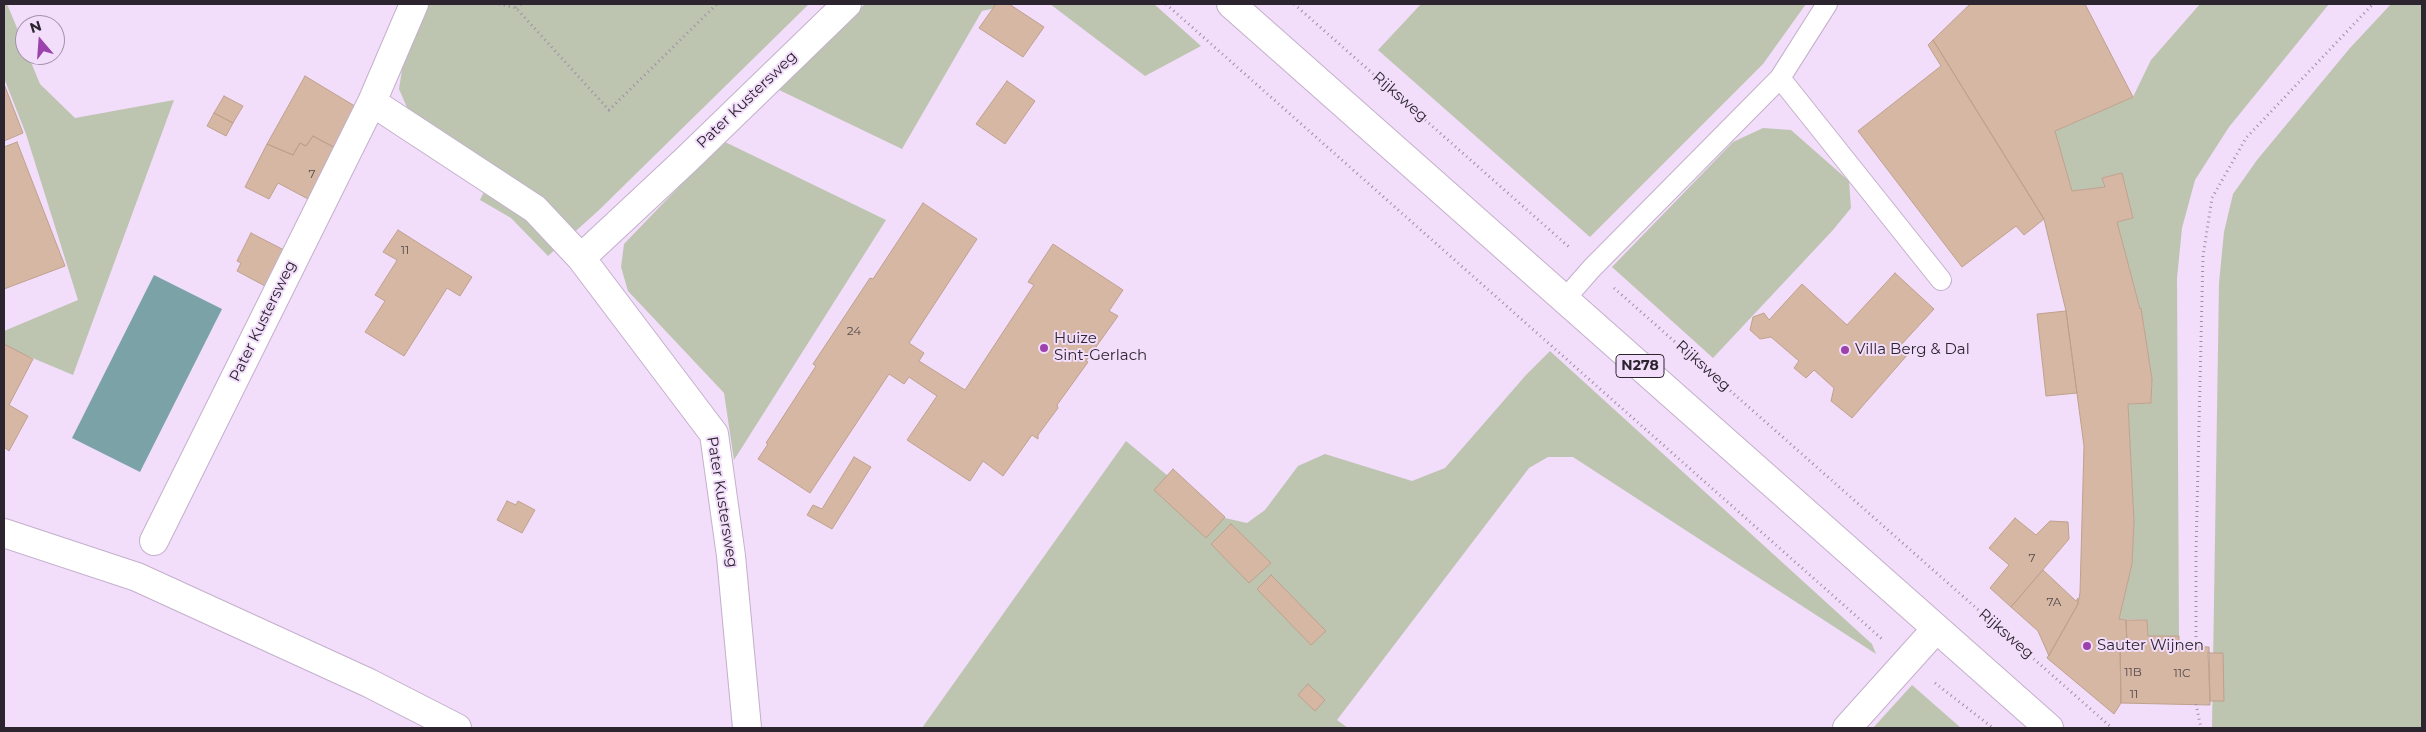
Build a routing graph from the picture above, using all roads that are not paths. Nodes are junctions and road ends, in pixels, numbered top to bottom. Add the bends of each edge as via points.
1 (414, 4) edge
2 (848, 4) edge
3 (1231, 4) edge
4 (1827, 4) edge
5 (1780, 78) junction
6 (372, 102) junction
7 (581, 258) junction
8 (1941, 280) dead end
9 (1564, 300) junction
10 (4, 534) edge
11 (145, 560) junction
12 (1936, 629) junction
13 (456, 728) edge
14 (747, 728) edge
15 (1847, 728) edge
16 (2049, 728) edge

1 - 6 street, Pater Kustersweg
2 - 7 street, Pater Kustersweg
3 - 9 street, N278
4 - 5 lane
5 - 8 lane
5 - 9 lane
6 - 7 street, Pater Kustersweg via 535,210
6 - 11 street, Pater Kustersweg
7 - 14 street, Pater Kustersweg via 714,434 732,556
9 - 12 street, N278
10 - 11 street
11 - 13 street
12 - 15 street
12 - 16 street, N278

